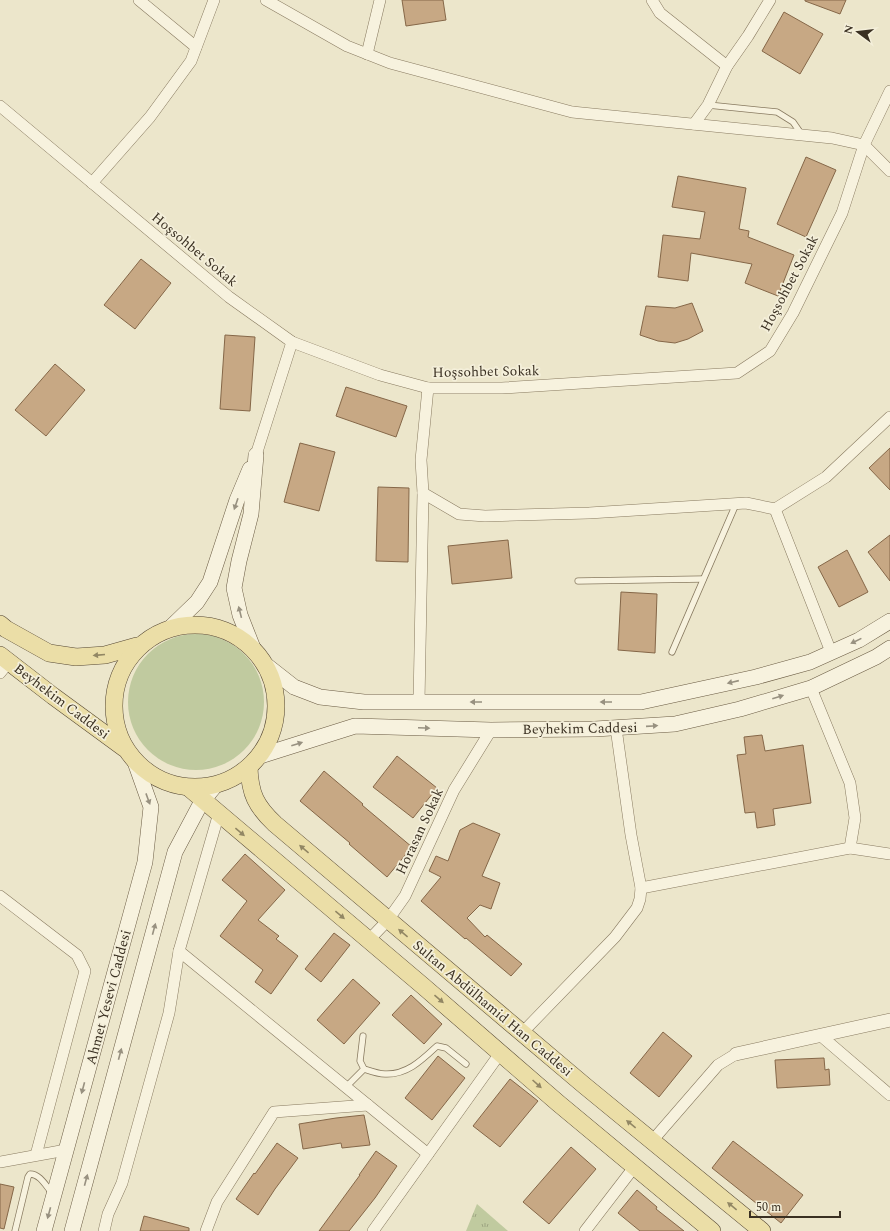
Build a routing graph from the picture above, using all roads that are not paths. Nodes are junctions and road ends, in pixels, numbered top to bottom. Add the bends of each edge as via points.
1 (139, 0) edge
2 (214, 0) edge
3 (266, 0) edge
4 (380, 0) edge
5 (652, 0) edge
6 (770, 0) edge
7 (196, 47) junction
8 (367, 54) junction
9 (727, 66) junction
10 (890, 91) edge
11 (708, 105) junction
12 (0, 106) edge
13 (694, 124) junction
14 (802, 135) junction
15 (864, 145) junction
16 (890, 171) edge
17 (92, 183) junction
18 (292, 342) junction
19 (428, 388) junction
20 (890, 417) edge
21 (256, 455) junction
22 (422, 493) junction
23 (736, 504) junction
24 (775, 509) junction
25 (703, 580) junction
26 (578, 581) dead end
27 (890, 621) edge
28 (0, 624) edge
29 (169, 629) junction
30 (137, 646) junction
31 (253, 648) junction
32 (890, 648) edge
33 (672, 652) dead end
34 (831, 652) junction
35 (3, 664) edge
36 (266, 665) junction
37 (811, 688) junction
38 (419, 702) junction
39 (616, 728) junction
40 (491, 730) junction
41 (124, 748) junction
42 (135, 762) junction
43 (254, 762) junction
44 (215, 786) junction
45 (189, 788) junction
46 (204, 800) junction
47 (218, 813) junction
48 (279, 827) junction
49 (260, 848) junction
50 (850, 848) junction
51 (890, 854) edge
52 (641, 888) junction
53 (0, 896) edge
54 (388, 920) junction
55 (369, 940) junction
56 (179, 951) junction
57 (890, 1020) edge
58 (522, 1033) junction
59 (820, 1035) junction
60 (363, 1036) dead end
61 (501, 1052) junction
62 (736, 1054) joint
63 (466, 1064) dead end
64 (364, 1069) junction
65 (346, 1087) junction
66 (890, 1095) edge
67 (368, 1105) junction
68 (652, 1141) junction
69 (66, 1150) junction
70 (428, 1154) junction
71 (36, 1155) junction
72 (0, 1162) edge
73 (635, 1166) junction
74 (54, 1195) junction
75 (15, 1231) edge
76 (44, 1231) edge
77 (72, 1231) edge
78 (104, 1231) edge
79 (206, 1231) edge
80 (372, 1231) edge
81 (585, 1231) edge
82 (712, 1231) edge
83 (762, 1231) edge

1 - 7 street
2 - 7 street
3 - 8 street
4 - 8 street
5 - 9 street via 660,13
6 - 9 street
7 - 17 street via 191,61 150,117
8 - 13 street via 390,63 572,112
9 - 11 street
10 - 15 street, Hoşsohbet Sokak
11 - 13 street
11 - 14 lane via 777,112 793,122
12 - 17 street, Hoşsohbet Sokak
13 - 14 street
14 - 15 street
15 - 16 street
15 - 19 street, Hoşsohbet Sokak via 842,213 793,313 770,352 737,373 502,388
17 - 18 street, Hoşsohbet Sokak via 229,297
18 - 19 street, Hoşsohbet Sokak via 380,375
18 - 21 street
19 - 22 street
20 - 24 street via 826,477
21 -> 29 main road via 237,500 210,582 196,602
31 -> 21 main road via 240,616 234,588 251,514
22 - 23 street via 459,514 485,516
22 - 38 street
23 - 24 street via 746,503
23 - 25 lane
24 - 34 street
25 - 26 lane
25 - 33 lane
27 -> 34 main road, Beyhekim Caddesi via 859,640
30 -> 28 main road, Beyhekim Caddesi via 105,655 76,657 49,653 6,630
29 - 30 main road, Beyhekim Caddesi
29 - 31 main road, Beyhekim Caddesi via 192,624 216,627 236,635
30 - 41 main road via 118,678 114,701 116,725
31 - 36 main road, Beyhekim Caddesi
32 - 37 main road, Beyhekim Caddesi
34 -> 38 main road, Beyhekim Caddesi via 810,662 756,677 641,702
35 - 41 main road, Beyhekim Caddesi
36 - 38 main road, Beyhekim Caddesi via 294,687 320,697 364,702
36 - 43 main road, Beyhekim Caddesi via 275,688 277,712 272,735
39 -> 37 main road, Beyhekim Caddesi via 676,724
37 - 50 street via 850,783 856,818
39 - 40 main road, Beyhekim Caddesi
39 - 52 street
43 -> 40 main road, Beyhekim Caddesi via 356,726
40 - 54 street, Horasan Sokak via 454,790 405,896
41 - 42 main road
42 - 45 main road via 160,780 174,786
42 -> 69 main road, Ahmet Yesevi Caddesi via 151,807 145,862
43 - 44 main road via 231,780
43 - 48 main road, Sultan Abdülhamid Han Caddesi via 250,782 255,800 266,816
44 - 45 main road
44 - 46 main road, Ahmet Yesevi Caddesi
45 - 46 main road, Sultan Abdülhamid Han Caddesi
46 - 47 main road, Sultan Abdülhamid Han Caddesi
77 -> 46 main road, Ahmet Yesevi Caddesi via 175,852
47 -> 49 main road, Sultan Abdülhamid Han Caddesi
47 - 56 street
48 - 49 main road via 265,829 260,835
54 -> 48 main road, Sultan Abdülhamid Han Caddesi
49 -> 55 main road, Sultan Abdülhamid Han Caddesi
50 - 51 street
50 - 52 street
52 - 58 street via 637,908 615,937
53 - 71 street via 77,955 85,971
54 - 55 street, Horasan Sokak
58 -> 54 main road, Sultan Abdülhamid Han Caddesi
55 -> 61 main road, Sultan Abdülhamid Han Caddesi
56 - 65 street
56 - 78 street via 169,1012 161,1042 122,1184 108,1214
57 - 59 street
68 -> 58 main road, Sultan Abdülhamid Han Caddesi
59 - 62 street
59 - 66 street
60 - 64 lane via 360,1061
61 - 70 street
61 -> 73 main road, Sultan Abdülhamid Han Caddesi
62 - 68 street via 718,1065
63 - 64 lane via 446,1048 437,1046 403,1072 384,1075
64 - 65 lane
65 - 67 street
67 - 70 street
67 - 79 street via 274,1112 217,1202
83 -> 68 main road, Sultan Abdülhamid Han Caddesi
69 - 71 street
69 - 74 main road, Ahmet Yesevi Caddesi
70 - 80 street
71 - 72 street
73 - 81 street
73 - 82 main road, Sultan Abdülhamid Han Caddesi
74 - 75 lane via 39,1177 30,1174
74 -> 76 main road, Ahmet Yesevi Caddesi

